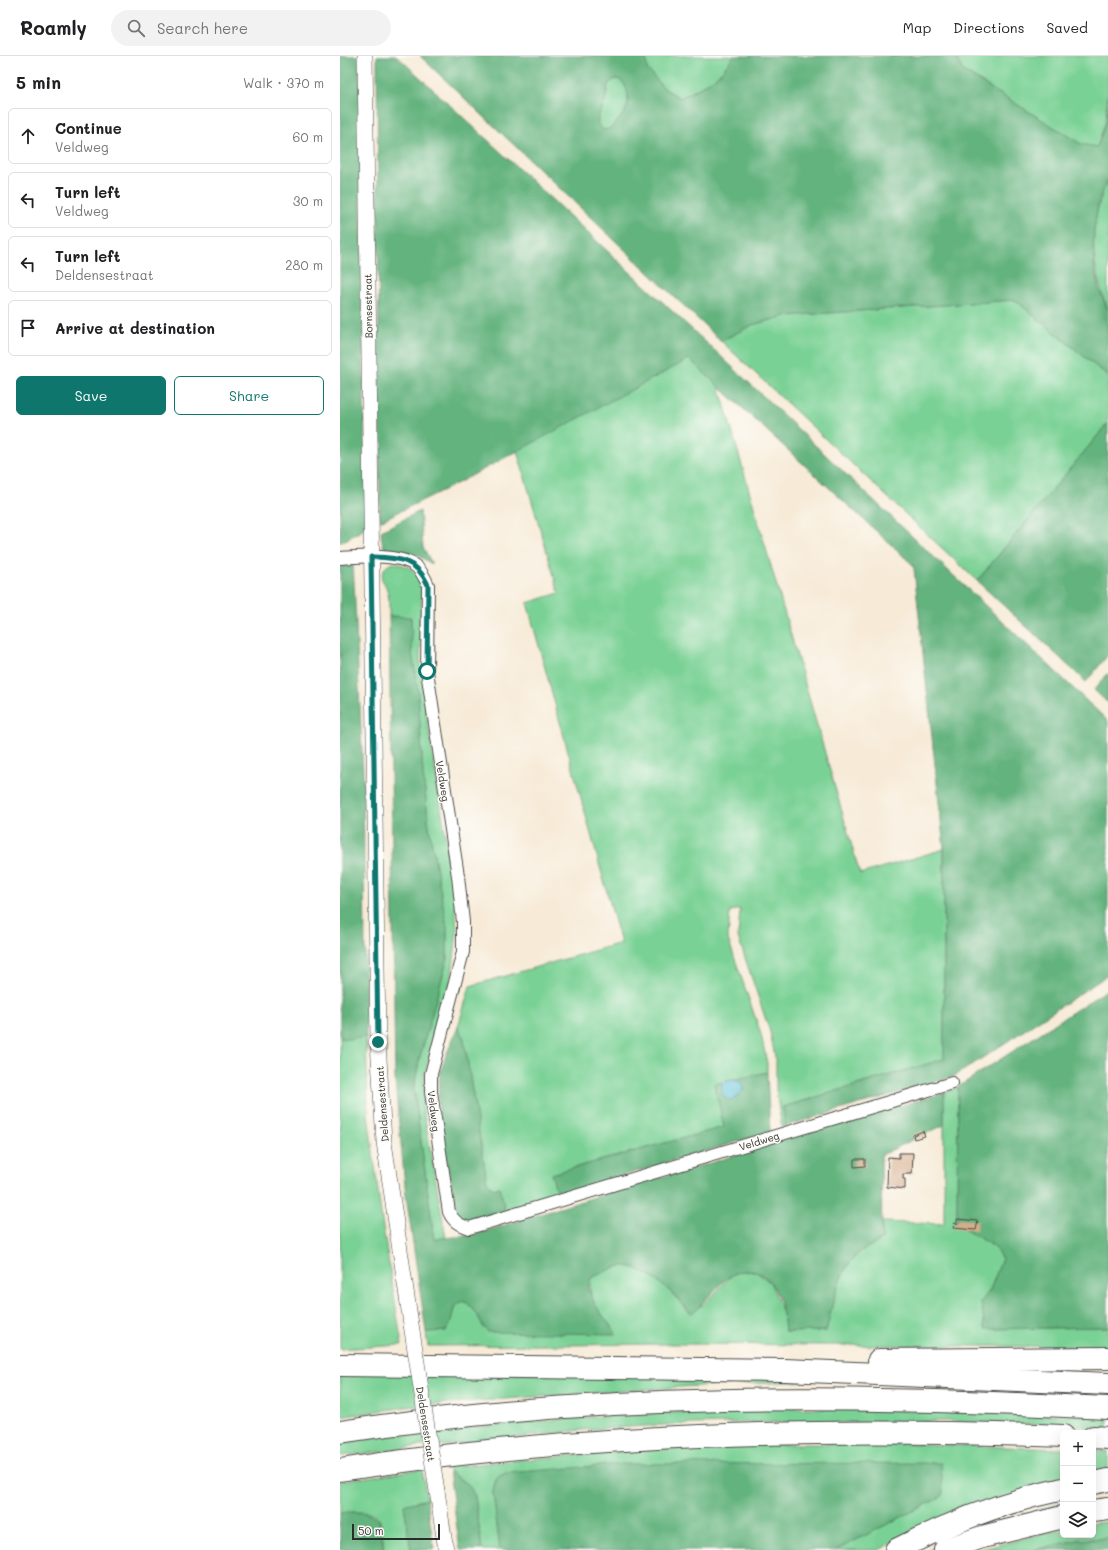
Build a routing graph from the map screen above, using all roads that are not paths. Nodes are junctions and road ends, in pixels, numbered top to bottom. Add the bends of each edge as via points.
1 (366, 56) edge
2 (371, 557) junction
3 (340, 558) edge
4 (952, 1083) dead end
5 (1108, 1358) edge
6 (340, 1365) edge
7 (785, 1370) junction
8 (1108, 1384) edge
9 (1108, 1408) edge
10 (340, 1432) edge
11 (1060, 1436) edge
12 (1096, 1437) edge
13 (1108, 1438) edge
14 (340, 1470) edge
15 (1108, 1480) edge
16 (1096, 1482) edge
17 (1060, 1490) edge
18 (1108, 1509) edge
19 (1096, 1511) edge
20 (1060, 1518) edge
21 (446, 1550) edge
22 (896, 1550) edge
23 (945, 1550) edge

1 - 2 street, Bornsestraat
2 - 3 street, Veldweg
2 - 4 street, Veldweg via 399,558 414,565 424,575 428,585 427,671 463,922 463,952 431,1074 431,1092 448,1212 452,1219 469,1228
2 - 21 street, Deldensestraat, bridge via 381,1099 391,1193
5 - 7 highway via 824,1360
6 - 7 highway
7 - 8 highway
9 - 10 highway via 908,1401 729,1400 620,1403 465,1415
11 - 14 highway via 920,1433 738,1435 631,1440 480,1451
12 - 13 highway
15 - 16 highway
17 - 22 highway via 998,1506
18 - 19 highway
20 - 23 highway via 982,1537

